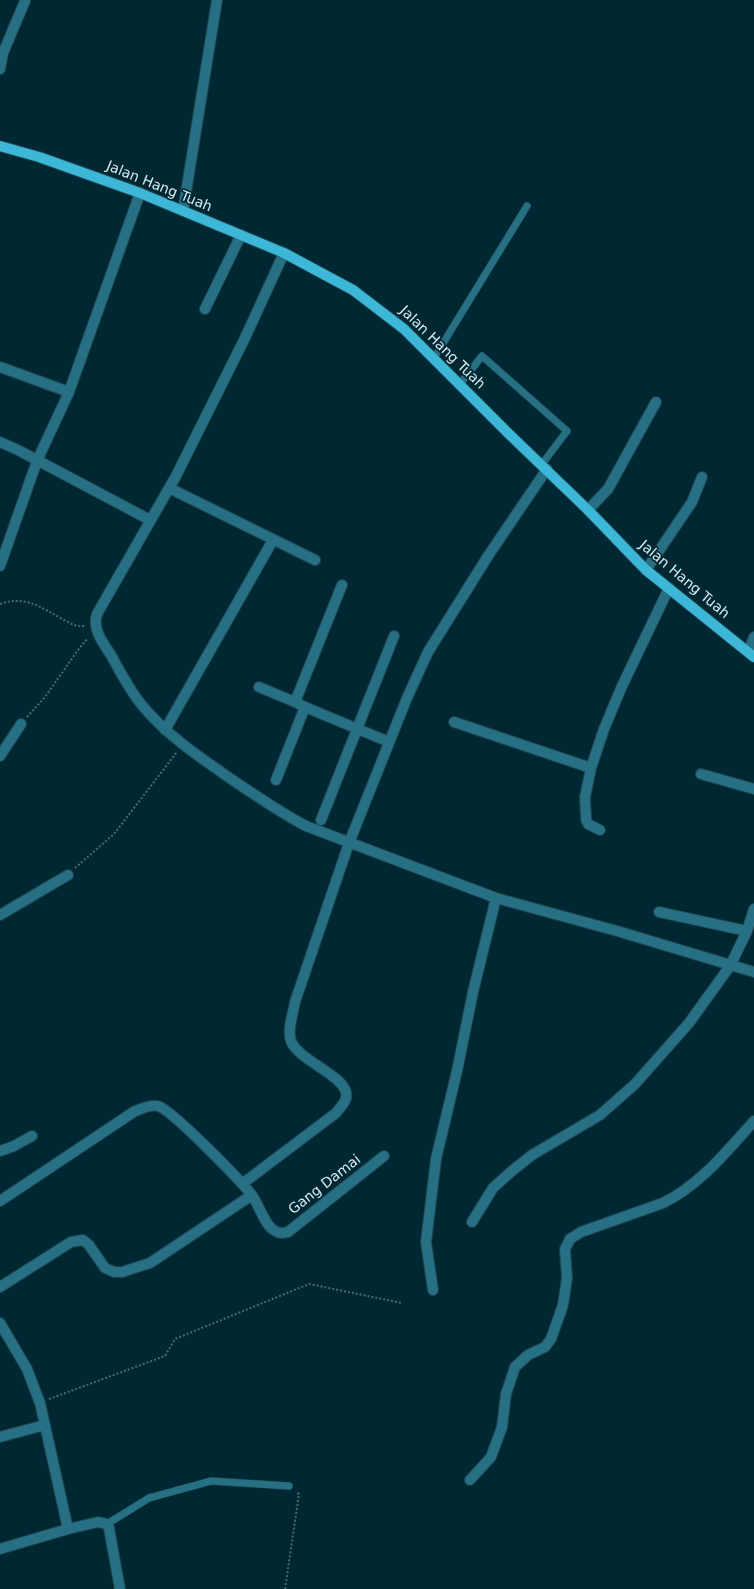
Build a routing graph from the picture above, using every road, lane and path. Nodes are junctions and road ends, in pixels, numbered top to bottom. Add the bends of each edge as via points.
1 (217, 0) edge
2 (25, 1) dead end
3 (0, 69) edge
4 (0, 146) edge
5 (140, 193) junction
6 (527, 206) dead end
7 (183, 211) junction
8 (241, 235) junction
9 (284, 253) junction
10 (205, 309) dead end
11 (434, 358) junction
12 (0, 367) edge
13 (460, 384) junction
14 (69, 392) junction
15 (656, 402) dead end
16 (0, 442) edge
17 (37, 460) junction
18 (544, 467) junction
19 (702, 477) dead end
20 (169, 488) junction
21 (588, 510) junction
22 (150, 520) junction
23 (273, 540) junction
24 (315, 560) dead end
25 (0, 566) edge
26 (646, 570) junction
27 (342, 585) dead end
28 (669, 588) junction
29 (0, 604) edge
30 (95, 622) junction
31 (98, 632) junction
32 (394, 636) dead end
33 (754, 637) edge
34 (751, 654) edge
35 (259, 687) dead end
36 (295, 702) junction
37 (304, 707) junction
38 (454, 722) dead end
39 (21, 724) joint
40 (357, 728) junction
41 (165, 730) junction
42 (389, 742) junction
43 (183, 745) junction
44 (0, 756) edge
45 (591, 768) junction
46 (701, 774) dead end
47 (276, 780) dead end
48 (754, 789) edge
49 (321, 820) dead end
50 (600, 830) dead end
51 (349, 843) junction
52 (68, 875) joint
53 (496, 898) junction
54 (754, 909) edge
55 (660, 912) dead end
56 (0, 915) edge
57 (747, 931) junction
58 (730, 966) junction
59 (754, 972) edge
60 (754, 1121) edge
61 (32, 1136) dead end
62 (0, 1151) edge
63 (384, 1156) dead end
64 (242, 1184) junction
65 (252, 1195) junction
66 (0, 1201) edge
67 (472, 1222) dead end
68 (0, 1287) edge
69 (433, 1290) dead end
70 (402, 1303) dead end
71 (0, 1323) edge
72 (40, 1403) junction
73 (45, 1425) junction
74 (0, 1437) edge
75 (470, 1480) dead end
76 (289, 1486) joint
77 (107, 1524) junction
78 (68, 1529) junction
79 (0, 1549) edge
80 (120, 1589) edge
81 (285, 1589) edge

1 - 7 street
2 - 3 street via 3,53
4 - 5 main road, Jalan Hang Tuah via 47,159
5 - 7 main road, Jalan Hang Tuah
5 - 14 street
6 - 11 lane
7 - 8 main road, Jalan Hang Tuah
8 - 9 main road, Jalan Hang Tuah
8 - 10 street
9 - 11 main road, Jalan Hang Tuah via 353,290 404,328
9 - 20 street via 244,340
11 - 13 main road, Jalan Hang Tuah
12 - 14 street
13 - 18 main road, Jalan Hang Tuah
13 - 18 lane via 482,356 567,431
14 - 17 street
15 - 21 street via 608,489
16 - 17 street
17 - 22 street
17 - 25 street
18 - 21 main road, Jalan Hang Tuah
18 - 42 street via 428,652
19 - 26 street via 692,502
20 - 22 street
20 - 23 street
21 - 26 main road, Jalan Hang Tuah
22 - 30 street via 97,614
23 - 24 street
23 - 41 street
26 - 28 main road, Jalan Hang Tuah
27 - 36 street
28 - 34 main road, Jalan Hang Tuah
28 - 45 street via 622,686
29 - 30 path via 14,600 31,603 73,625 89,626
30 - 31 street
31 - 39 path via 87,639 45,697
31 - 41 street via 131,691
32 - 40 street
33 - 34 street
35 - 36 street
36 - 37 street
37 - 40 street
37 - 47 street
38 - 45 street
39 - 44 street
40 - 42 street
40 - 49 street
41 - 43 street
42 - 51 street
43 - 51 street via 286,816
43 - 52 path via 114,834
45 - 50 street via 585,797 586,819 588,824
46 - 48 street
51 - 53 street
51 - 64 street via 295,1002 290,1030 291,1042 300,1054 340,1082 346,1090 346,1099 336,1113
52 - 56 street
53 - 58 street via 617,931
53 - 69 street via 472,992 436,1159 426,1242
54 - 57 street
55 - 57 street
57 - 58 street
58 - 59 street
58 - 67 street via 689,1023 635,1084 600,1115 532,1154 513,1170 493,1188
60 - 75 street via 696,1182 674,1198 581,1232 570,1239 565,1249 567,1278 563,1305 552,1339 545,1347 528,1355 514,1367 506,1394 502,1427 491,1457
61 - 62 street
63 - 65 street, Gang Damai via 288,1232 282,1234 270,1227
64 - 65 street
64 - 66 street via 174,1116 158,1106 149,1106 135,1111
65 - 68 street via 150,1262 136,1268 122,1272 105,1268 89,1246 83,1240 77,1240
70 - 72 path via 309,1284 175,1339 166,1356
71 - 72 street via 27,1369
72 - 73 street
73 - 74 street
73 - 78 street
76 - 77 lane via 211,1481 149,1498
76 - 81 path via 299,1494
77 - 78 street via 98,1522
77 - 80 street
78 - 79 street

